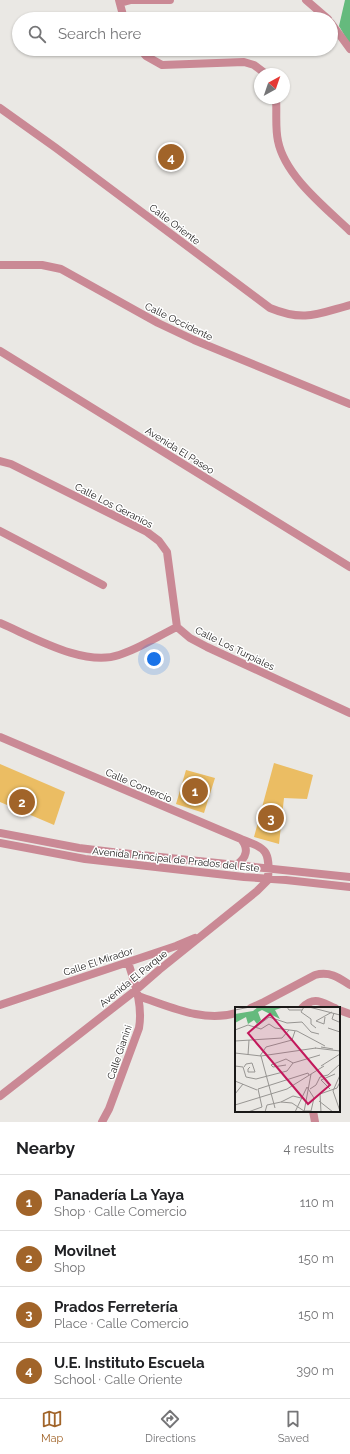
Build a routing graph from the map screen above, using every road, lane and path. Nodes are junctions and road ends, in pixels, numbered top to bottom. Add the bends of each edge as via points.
1 (170, 0) edge
2 (306, 0) edge
3 (119, 2) edge
4 (122, 12) edge
5 (320, 12) edge
6 (338, 32) edge
7 (350, 49) edge
8 (146, 56) edge
9 (258, 68) edge
10 (276, 104) edge
11 (0, 108) edge
12 (350, 231) edge
13 (0, 265) edge
14 (350, 305) edge
15 (0, 351) edge
16 (350, 404) edge
17 (0, 461) edge
18 (0, 531) edge
19 (350, 567) edge
20 (103, 585) dead end
21 (0, 624) edge
22 (177, 627) junction
23 (350, 713) edge
24 (0, 737) edge
25 (0, 834) edge
26 (241, 839) junction
27 (0, 843) edge
28 (236, 865) junction
29 (269, 869) junction
30 (350, 877) edge
31 (268, 880) junction
32 (350, 887) edge
33 (201, 935) junction
34 (128, 962) junction
35 (350, 985) edge
36 (138, 993) junction
37 (0, 1005) edge
38 (252, 1007) edge
39 (303, 1007) edge
40 (332, 1007) edge
41 (340, 1010) edge
42 (235, 1013) edge
43 (350, 1014) edge
44 (0, 1096) edge
45 (313, 1112) edge
46 (102, 1122) edge
47 (315, 1122) edge

1 - 3 street
2 - 5 street
3 - 4 street
6 - 7 street
8 - 9 street via 162,65 244,62
10 - 12 street via 278,140 286,163 300,182
11 - 14 street, Calle Oriente via 270,308 282,313 306,316
13 - 16 street, Calle Occidente via 42,265 61,269 194,340
15 - 19 street, Avenida El Paseo
17 - 22 street, Calle Los Geranios via 148,532 159,541 167,552
18 - 20 street
21 - 22 street via 70,654 97,658 119,655
22 - 23 street, Calle Los Turpiales via 207,647
24 - 26 street, Calle Comercio
25 - 28 street, Avenida Principal de Prados del Este via 80,848
26 - 28 street via 246,853
26 - 29 street, Calle Comercio via 264,850 268,857
27 - 31 street, Avenida Principal de Prados del Este via 85,859
28 - 29 street, Avenida Principal de Prados del Este
29 - 30 street, Avenida Principal de Prados del Este
29 - 31 street
31 - 32 street, Avenida Principal de Prados del Este
31 - 33 street, Avenida El Parque
33 - 34 street, Calle El Mirador
33 - 36 street, Avenida El Parque via 159,970
34 - 36 street, Calle Gianini
34 - 37 street, Calle El Mirador
35 - 38 street via 329,973 322,973
36 - 42 street via 198,1015 221,1016
36 - 44 street, Avenida El Parque
36 - 46 street, Calle Gianini via 141,1018 139,1028
39 - 40 street via 315,1000
41 - 43 street
45 - 47 street

